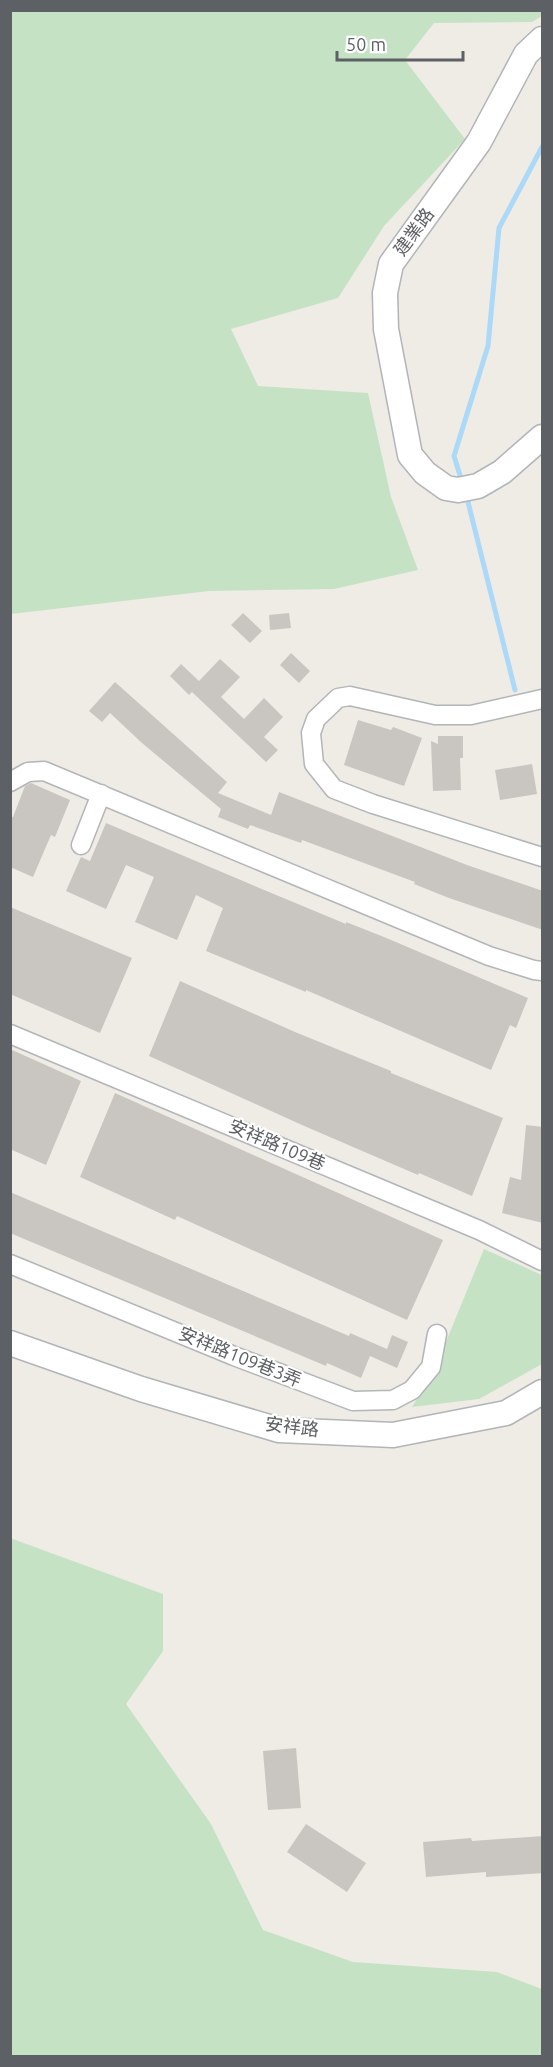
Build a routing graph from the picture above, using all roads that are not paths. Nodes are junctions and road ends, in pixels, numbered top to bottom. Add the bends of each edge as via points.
1 (543, 39) edge
2 (543, 437) edge
3 (543, 699) edge
4 (10, 782) edge
5 (101, 794) junction
6 (81, 845) dead end
7 (543, 857) edge
8 (543, 971) edge
9 (10, 1034) edge
10 (543, 1261) edge
11 (10, 1264) edge
12 (437, 1334) dead end
13 (10, 1343) edge
14 (543, 1392) edge

1 - 2 street, 建業路 via 526,54 479,142 391,264 385,293 386,329 410,455 425,473 446,488 478,486 502,472
3 - 7 street via 471,715 435,715 350,696 338,698 316,719 311,733 314,765 334,789
4 - 5 street via 28,772 44,771
5 - 6 street
5 - 8 street via 489,956
9 - 10 street, 安祥路109巷 via 479,1230
11 - 12 street, 安祥路109巷3弄 via 353,1401 393,1400 412,1390 431,1367
13 - 14 street, 安祥路 via 141,1389 279,1430 393,1435 506,1413

